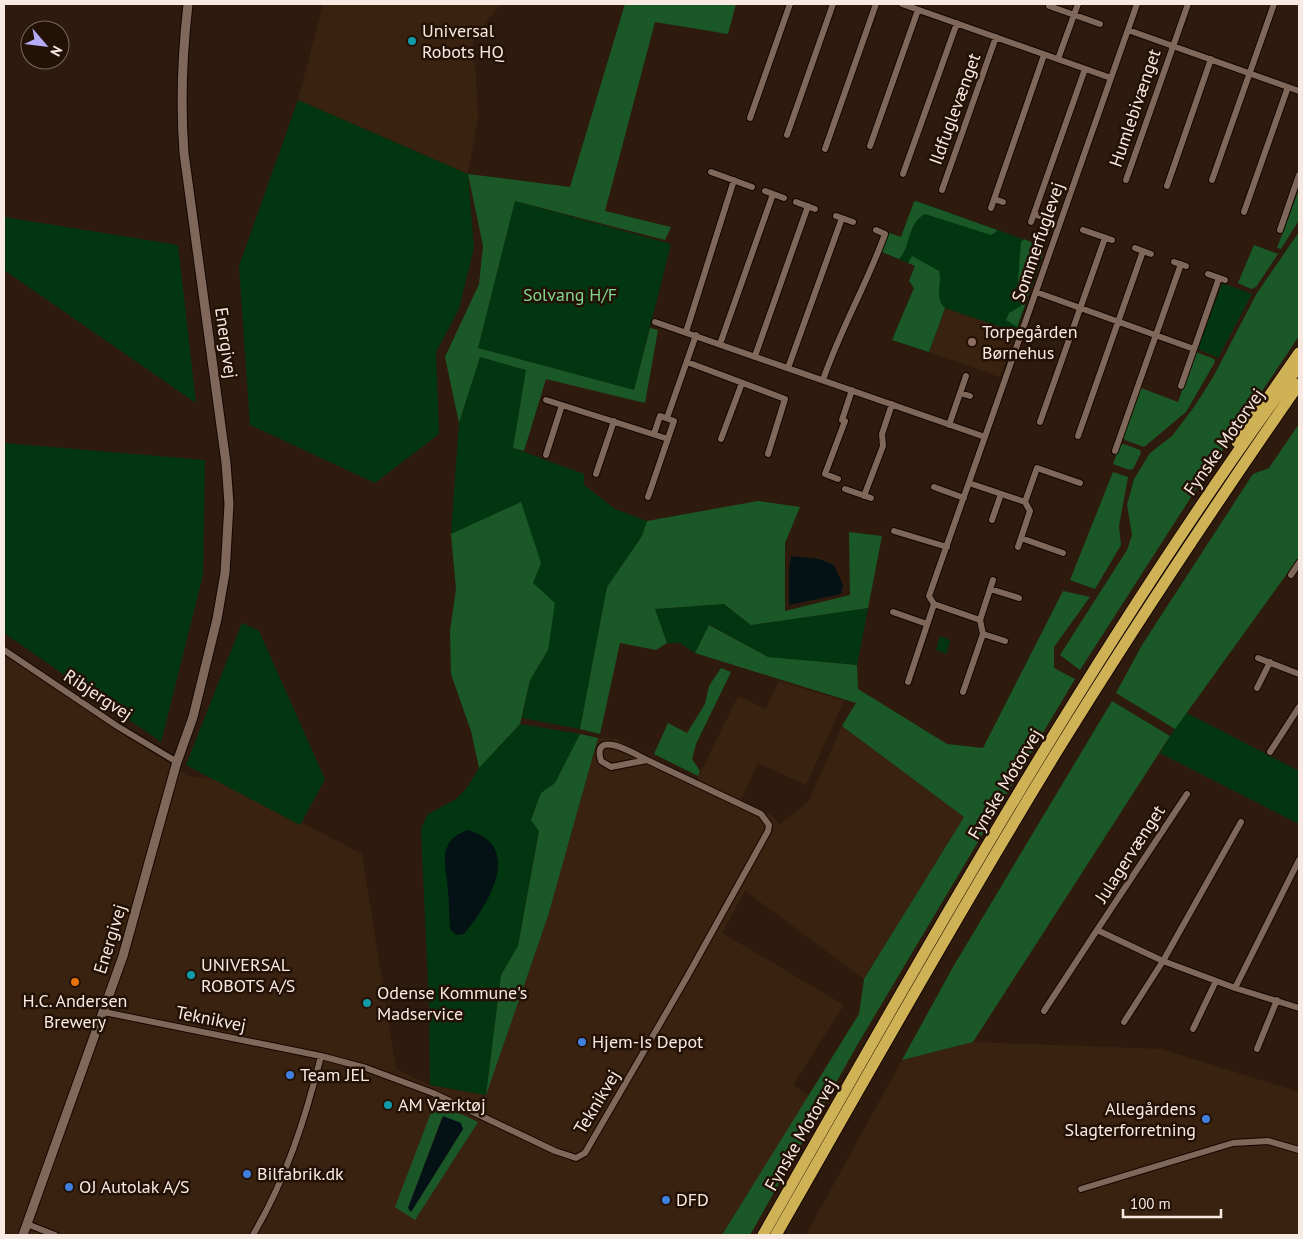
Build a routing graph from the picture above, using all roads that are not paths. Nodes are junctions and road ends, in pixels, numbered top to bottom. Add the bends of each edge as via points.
1 (188, 4) edge
2 (790, 4) edge
3 (833, 4) edge
4 (876, 4) edge
5 (902, 4) edge
6 (1078, 4) edge
7 (1138, 4) edge
8 (1188, 4) edge
9 (1274, 4) edge
10 (1049, 6) dead end
11 (918, 10) junction
12 (1074, 15) junction
13 (957, 23) junction
14 (1100, 24) dead end
15 (1128, 30) junction
16 (996, 38) junction
17 (1173, 46) junction
18 (1044, 54) junction
19 (1058, 59) junction
20 (1211, 59) junction
21 (1085, 69) junction
22 (1249, 73) junction
23 (1111, 78) junction
24 (1288, 86) junction
25 (1299, 90) edge
26 (750, 118) dead end
27 (787, 135) dead end
28 (870, 146) dead end
29 (825, 149) dead end
30 (711, 172) dead end
31 (903, 174) dead end
32 (1299, 175) edge
33 (734, 180) junction
34 (1126, 180) dead end
35 (1212, 180) dead end
36 (1167, 186) dead end
37 (752, 187) dead end
38 (942, 190) dead end
39 (766, 191) dead end
40 (773, 194) junction
41 (784, 198) dead end
42 (994, 199) junction
43 (796, 202) dead end
44 (1003, 202) dead end
45 (991, 208) dead end
46 (1244, 212) dead end
47 (1034, 214) junction
48 (1045, 218) dead end
49 (853, 222) dead end
50 (1031, 222) dead end
51 (876, 230) dead end
52 (1083, 230) dead end
53 (1280, 230) dead end
54 (1135, 248) dead end
55 (1143, 251) junction
56 (1151, 254) dead end
57 (1180, 264) dead end
58 (1208, 274) dead end
59 (1036, 292) junction
60 (1080, 308) junction
61 (655, 322) dead end
62 (1118, 322) junction
63 (686, 332) junction
64 (696, 335) junction
65 (1156, 335) junction
66 (720, 344) junction
67 (1194, 349) junction
68 (1299, 353) edge
69 (755, 356) junction
70 (687, 362) junction
71 (1299, 366) edge
72 (788, 368) junction
73 (966, 376) dead end
74 (823, 380) junction
75 (742, 383) junction
76 (1299, 384) edge
77 (1181, 386) dead end
78 (852, 390) junction
79 (960, 393) junction
80 (970, 396) dead end
81 (1299, 398) edge
82 (546, 400) dead end
83 (892, 404) junction
84 (562, 405) junction
85 (667, 418) junction
86 (614, 421) junction
87 (1040, 422) dead end
88 (949, 425) junction
89 (654, 434) junction
90 (1078, 436) dead end
91 (985, 437) junction
92 (668, 439) junction
93 (721, 439) dead end
94 (1115, 450) dead end
95 (768, 454) dead end
96 (546, 455) dead end
97 (596, 474) dead end
98 (838, 479) dead end
99 (969, 483) junction
100 (1080, 483) dead end
101 (934, 487) dead end
102 (845, 489) dead end
103 (1001, 494) junction
104 (864, 496) junction
105 (648, 497) dead end
106 (871, 498) dead end
107 (964, 498) junction
108 (1026, 502) junction
109 (1215, 505) junction
110 (992, 520) dead end
111 (894, 531) dead end
112 (1181, 534) junction
113 (1021, 538) junction
114 (1018, 546) dead end
115 (946, 547) junction
116 (1064, 553) dead end
117 (1299, 563) edge
118 (1291, 575) dead end
119 (993, 580) dead end
120 (990, 589) junction
121 (1019, 598) dead end
122 (934, 604) junction
123 (894, 612) dead end
124 (980, 620) junction
125 (928, 624) junction
126 (983, 634) junction
127 (1005, 641) dead end
128 (4, 650) edge
129 (1258, 658) dead end
130 (1270, 662) junction
131 (1299, 674) edge
132 (908, 682) dead end
133 (1257, 688) dead end
134 (963, 692) dead end
135 (1299, 708) edge
136 (1270, 752) dead end
137 (647, 760) junction
138 (177, 762) junction
139 (1187, 794) dead end
140 (1241, 822) dead end
141 (1299, 860) edge
142 (1097, 930) junction
143 (1163, 961) junction
144 (1216, 981) junction
145 (1235, 988) junction
146 (1277, 1000) junction
147 (1299, 1008) edge
148 (1044, 1011) dead end
149 (104, 1012) junction
150 (1124, 1022) dead end
151 (1193, 1029) dead end
152 (1257, 1049) dead end
153 (321, 1056) junction
154 (1299, 1150) edge
155 (1080, 1189) dead end
156 (27, 1224) junction
157 (23, 1235) edge
158 (55, 1235) edge
159 (253, 1235) edge
160 (763, 1235) edge
161 (776, 1235) edge

1 - 138 street, Energivej via 181,67 184,153 229,504 225,573 217,619 193,717
2 - 26 street
3 - 27 street
4 - 29 street
5 - 11 street, Ildfuglevænget
6 - 12 street
7 - 15 street, Sommerfuglevej
8 - 17 street, Humlebivænget
9 - 22 street
10 - 12 street
11 - 13 street, Ildfuglevænget
11 - 28 street
12 - 14 street
12 - 19 street
13 - 16 street, Ildfuglevænget
13 - 31 street, Ildfuglevænget
15 - 17 street, Humlebivænget
15 - 23 street, Sommerfuglevej
16 - 18 street, Ildfuglevænget
16 - 38 street, Ildfuglevænget
17 - 20 street, Humlebivænget
17 - 34 street, Humlebivænget
18 - 19 street, Ildfuglevænget
18 - 42 street
19 - 21 street, Ildfuglevænget
20 - 22 street, Humlebivænget
20 - 36 street
21 - 23 street, Ildfuglevænget
21 - 47 street
22 - 24 street, Humlebivænget
22 - 35 street
23 - 59 street, Sommerfuglevej
24 - 25 street, Humlebivænget
24 - 46 street
30 - 33 street
32 - 53 street
33 - 37 street
33 - 63 street
39 - 40 street
40 - 41 street
40 - 66 street
42 - 44 street
42 - 45 street
43 - 69 street via 811,208
47 - 48 street
47 - 50 street
49 - 72 street via 839,217
51 - 74 street via 885,234
52 - 60 street via 1109,239
54 - 55 street
55 - 56 street
55 - 62 street
57 - 65 street
58 - 67 street via 1222,279
59 - 60 street
59 - 91 street, Sommerfuglevej
60 - 62 street
60 - 87 street
61 - 63 street
62 - 65 street
62 - 90 street
63 - 64 street
64 - 66 street
64 - 70 street
65 - 67 street
65 - 94 street
66 - 69 street
67 - 77 street
68 - 112 highway via 1215,474
69 - 72 street
70 - 75 street
70 - 85 street
71 - 112 highway, Fynske Motorvej
72 - 74 street
73 - 79 street
74 - 78 street
75 - 93 street
75 - 95 street via 785,398
76 - 109 highway, Fynske Motorvej
78 - 83 street
78 - 98 street via 842,420 845,421 825,474
79 - 80 street
79 - 88 street
81 - 109 highway
82 - 84 street
83 - 88 street
83 - 104 street via 882,434 883,446
84 - 86 street
84 - 96 street
85 - 89 street via 660,416
85 - 92 street via 674,421
86 - 89 street
86 - 97 street
88 - 91 street
89 - 92 street
91 - 99 street, Sommerfuglevej
92 - 105 street
99 - 103 street
99 - 107 street, Sommerfuglevej
100 - 108 street via 1037,468
101 - 107 street
102 - 104 street
103 - 108 street
103 - 110 street
104 - 106 street
107 - 115 street, Sommerfuglevej
108 - 113 street via 1030,511
109 - 161 highway, Fynske Motorvej via 1001,844
111 - 115 street
112 - 160 highway, Fynske Motorvej via 987,847
113 - 114 street
113 - 116 street
115 - 122 street, Sommerfuglevej via 929,596
117 - 118 street
119 - 120 street
120 - 121 street
120 - 124 street
122 - 124 street
122 - 125 street
123 - 125 street
124 - 126 street
125 - 132 street
126 - 127 street
126 - 134 street
128 - 138 street, Ribjergvej
129 - 130 street
130 - 131 street
130 - 133 street
135 - 136 street
137 - 137 street, Teknikvej via 610,767 599,755 602,748 615,744
137 - 153 street, Teknikvej via 761,814 769,825 687,977 584,1153 576,1158 556,1151 398,1079
138 - 149 street, Energivej
139 - 142 street, Julagervænget
140 - 143 street
141 - 145 street
142 - 143 street, Julagervænget
142 - 148 street, Julagervænget
143 - 144 street, Julagervænget
143 - 150 street
144 - 145 street, Julagervænget
144 - 151 street
145 - 146 street, Julagervænget
146 - 147 street, Julagervænget
146 - 152 street
149 - 153 street, Teknikvej
149 - 156 street, Energivej
153 - 159 street via 296,1147 269,1208
154 - 155 street via 1268,1141 1233,1143
156 - 157 street, Energivej
156 - 158 street

